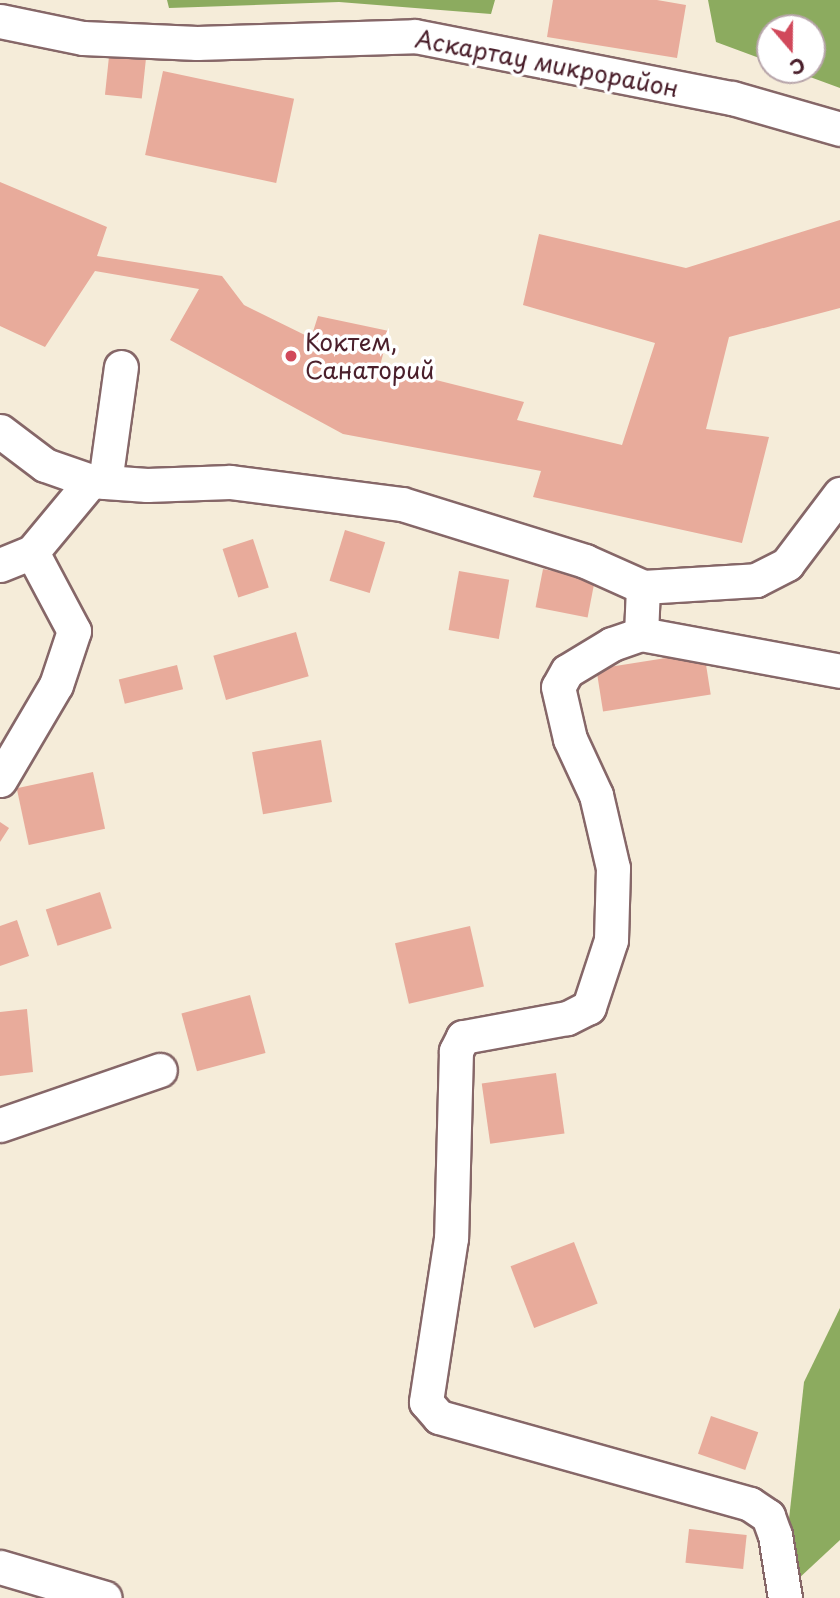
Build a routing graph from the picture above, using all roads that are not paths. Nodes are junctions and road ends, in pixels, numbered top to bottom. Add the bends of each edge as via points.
1 (0, 21) edge
2 (840, 129) edge
3 (121, 367) dead end
4 (0, 431) edge
5 (98, 482) junction
6 (840, 494) edge
7 (32, 552) junction
8 (0, 565) edge
9 (643, 587) junction
10 (641, 634) junction
11 (840, 670) edge
12 (0, 780) edge
13 (160, 1070) dead end
14 (0, 1125) edge
15 (0, 1567) edge
16 (105, 1598) edge
17 (785, 1598) edge

1 - 2 street, Аскартау микрорайон via 83,37 197,43 415,36 732,98
3 - 5 street
4 - 5 street via 45,465
5 - 7 street
5 - 9 street via 230,482 402,504 584,561
6 - 9 street via 787,564 756,580
7 - 8 street
7 - 12 street via 74,631 56,685
9 - 10 street
10 - 11 street
10 - 17 street via 612,644 567,671 558,687 570,739 596,795 613,868 611,940 589,1007 567,1018 463,1037 456,1051 451,1238 426,1402 439,1417 750,1504 768,1516
13 - 14 street
15 - 16 street

